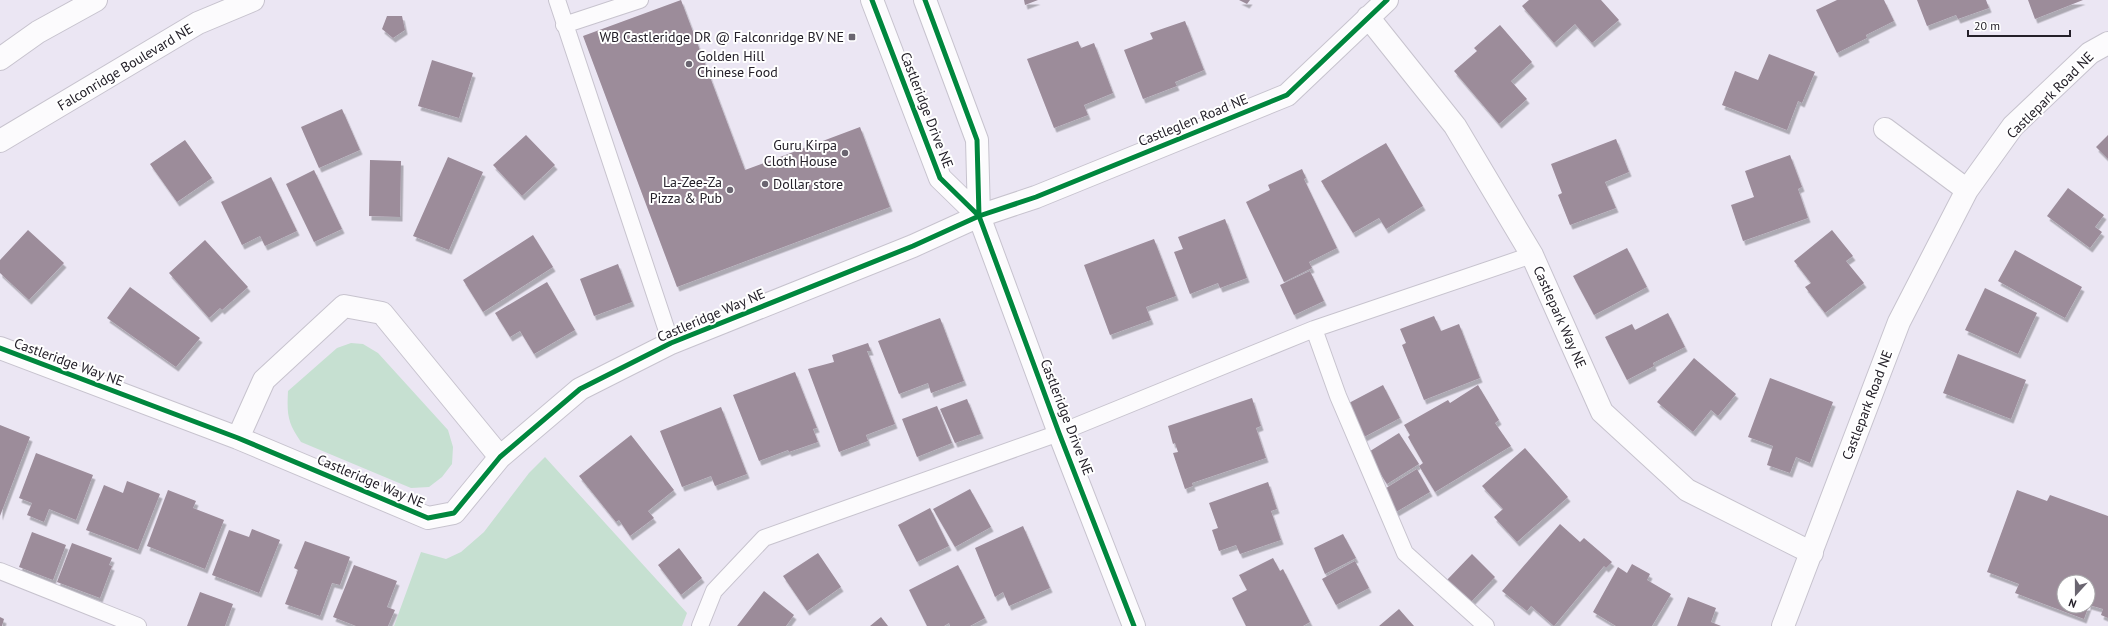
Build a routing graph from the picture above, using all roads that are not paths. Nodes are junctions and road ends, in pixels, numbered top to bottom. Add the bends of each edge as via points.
1 (96, 0) edge
2 (253, 0) edge
3 (557, 0) edge
4 (640, 0) edge
5 (872, 0) edge
6 (925, 0) edge
7 (1387, 0) edge
8 (1368, 17) junction
9 (564, 25) junction
10 (2108, 43) edge
11 (0, 59) edge
12 (1885, 129) dead end
13 (0, 141) edge
14 (1967, 190) junction
15 (979, 216) junction
16 (1532, 255) junction
17 (1314, 329) junction
18 (672, 343) junction
19 (0, 348) edge
20 (1059, 433) junction
21 (238, 438) junction
22 (500, 457) junction
23 (1812, 553) junction
24 (0, 571) edge
25 (138, 626) edge
26 (700, 626) edge
27 (1134, 626) edge
28 (1486, 626) edge
29 (1783, 626) edge

1 - 11 street via 38,32
2 - 13 street, Falconridge Boulevard NE via 198,23
3 - 9 lane
4 - 9 lane
5 - 15 street, Castleridge Drive NE via 940,178
6 - 15 street, Castleridge Drive NE via 977,140
7 - 8 street, Castleglen Road NE
8 - 15 street, Castleglen Road NE via 1287,95 1036,197
8 - 16 street, Castlepark Way NE via 1455,126
9 - 18 lane
10 - 14 street, Castlepark Road NE via 2090,53 2013,126
12 - 14 street
14 - 23 street, Castlepark Road NE via 1899,322
15 - 18 street, Castleridge Way NE via 914,246
15 - 20 street, Castleridge Drive NE
16 - 17 lane
16 - 23 street, Castlepark Way NE via 1602,412 1687,490
17 - 20 lane
17 - 28 lane via 1338,396 1405,553
18 - 22 street, Castleridge Way NE via 580,389
19 - 21 street, Castleridge Way NE
20 - 26 lane via 764,538 714,591
20 - 27 street, Castleridge Drive NE
21 - 22 street, Castleridge Way NE via 428,518 454,513
21 - 22 street via 264,380 344,306 382,313
23 - 29 street, Castlepark Road NE
24 - 25 lane

